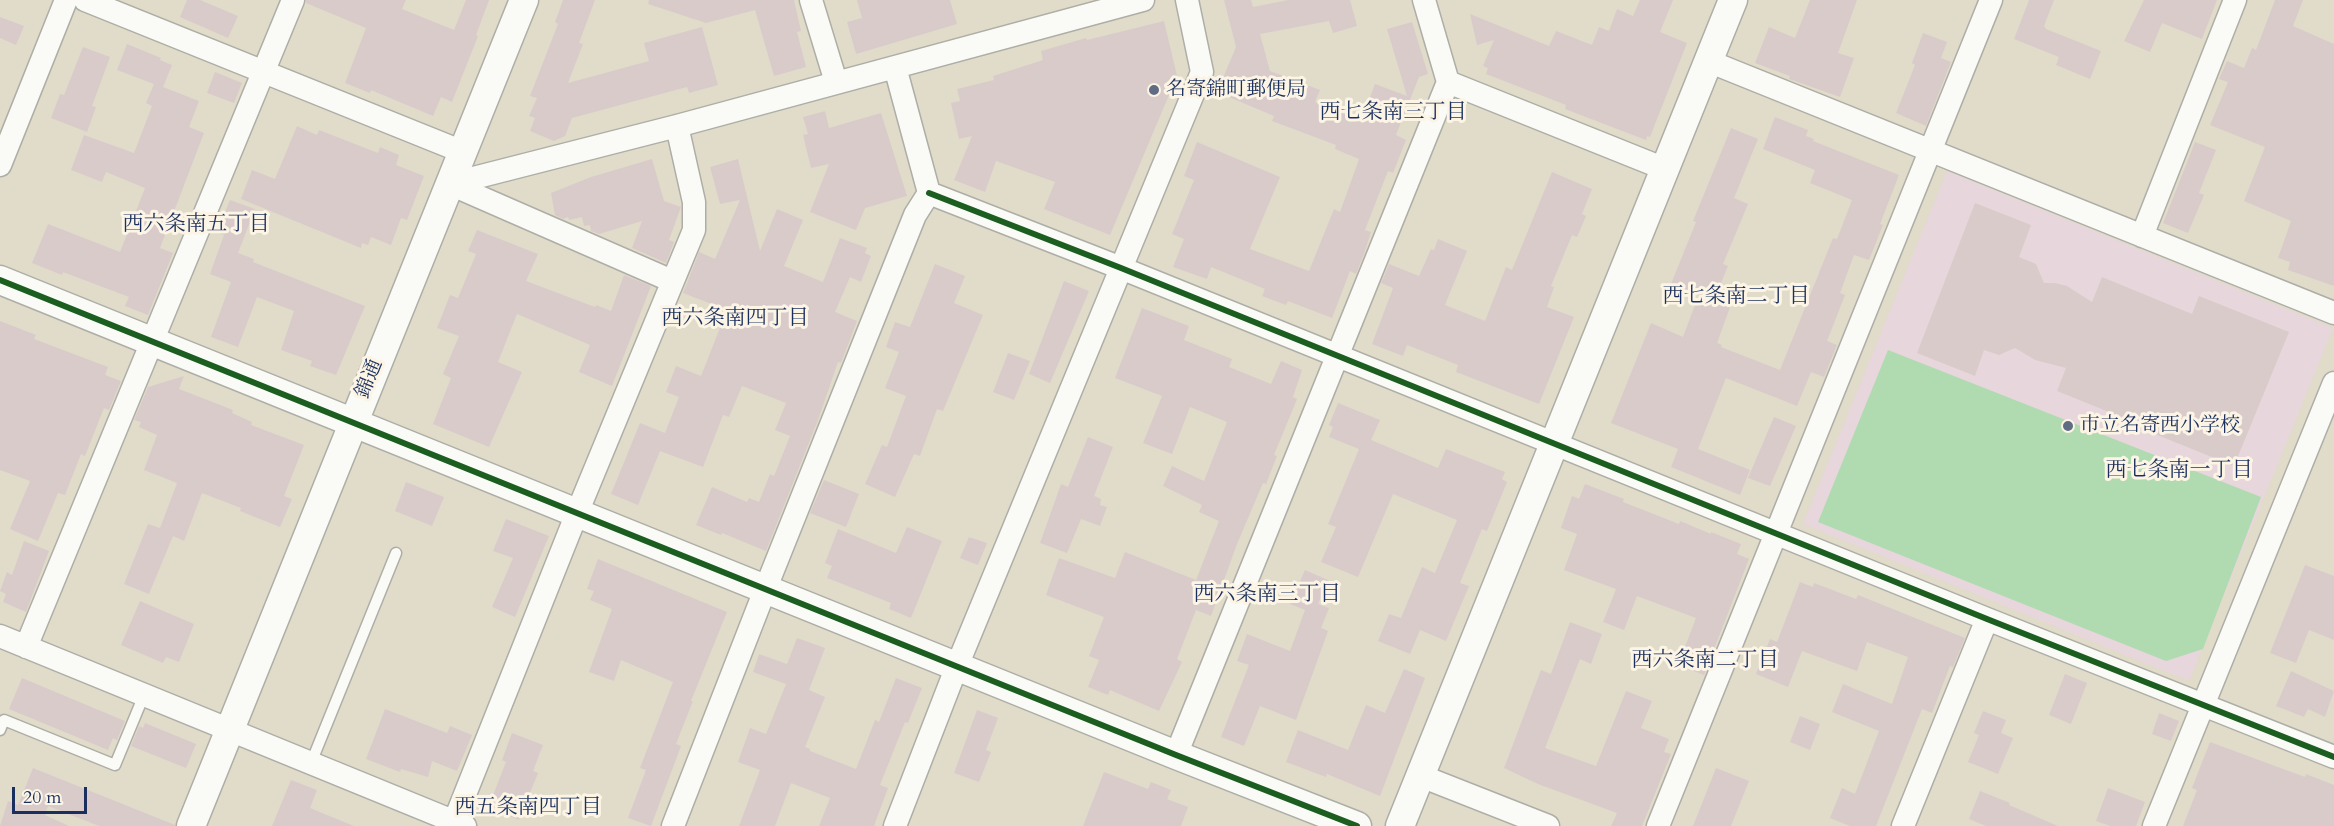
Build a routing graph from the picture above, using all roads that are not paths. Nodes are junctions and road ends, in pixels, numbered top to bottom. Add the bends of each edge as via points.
1 (66, 0) edge
2 (85, 0) edge
3 (293, 0) edge
4 (524, 0) edge
5 (811, 0) edge
6 (1143, 0) edge
7 (1186, 0) edge
8 (1424, 0) edge
9 (1733, 0) edge
10 (1991, 0) edge
11 (2235, 0) edge
12 (1708, 61) junction
13 (895, 67) junction
14 (264, 72) junction
15 (836, 82) junction
16 (1448, 82) junction
17 (677, 126) junction
18 (1931, 150) junction
19 (464, 152) junction
20 (0, 165) edge
21 (1665, 169) junction
22 (450, 184) junction
23 (929, 194) junction
24 (2142, 236) junction
25 (1121, 268) junction
26 (0, 280) edge
27 (672, 281) junction
28 (2334, 314) edge
29 (154, 341) junction
30 (1337, 356) junction
31 (2334, 383) edge
32 (353, 421) junction
33 (1554, 444) junction
34 (577, 513) junction
35 (1776, 533) junction
36 (396, 553) dead end
37 (765, 590) junction
38 (1987, 619) junction
39 (0, 636) edge
40 (26, 647) junction
41 (957, 666) junction
42 (144, 695) junction
43 (2203, 705) junction
44 (0, 730) edge
45 (230, 730) junction
46 (1176, 755) junction
47 (2334, 757) edge
48 (311, 763) junction
49 (1421, 776) junction
50 (460, 824) edge
51 (191, 826) edge
52 (673, 826) edge
53 (895, 826) edge
54 (1357, 826) edge
55 (1400, 826) edge
56 (1548, 826) edge
57 (1658, 826) edge
58 (1903, 826) edge
59 (2154, 826) edge

1 - 20 street
2 - 14 street
3 - 14 street
4 - 19 street, 錦通
5 - 15 street
6 - 13 street
7 - 25 street via 1202,72
8 - 16 street
9 - 12 street
10 - 18 street
11 - 24 street
12 - 18 street
12 - 21 street
13 - 15 street
13 - 23 street
14 - 19 street
14 - 29 street
15 - 17 street
16 - 21 street
16 - 30 street
17 - 22 street
17 - 27 street via 694,202 694,230
18 - 24 street
18 - 35 street
19 - 22 street, 錦通
21 - 33 street
22 - 27 street
22 - 32 street, 錦通
23 - 25 street
23 - 37 street via 915,216
24 - 28 street
25 - 30 street
25 - 41 street
26 - 29 street
27 - 34 street
29 - 32 street
29 - 40 street
30 - 33 street
30 - 46 street
31 - 43 street
32 - 34 street
32 - 45 street, 錦通
33 - 35 street
33 - 49 street
34 - 37 street
34 - 50 street
35 - 38 street
35 - 57 street
36 - 48 lane
37 - 41 street
37 - 52 street
38 - 43 street
38 - 58 street
39 - 40 street
40 - 42 street
41 - 46 street
41 - 53 street
42 - 44 lane via 115,765 4,720
42 - 45 street
43 - 47 street
43 - 59 street
45 - 48 street
45 - 51 street, 錦通
46 - 54 street
48 - 50 street
49 - 55 street
49 - 56 street

